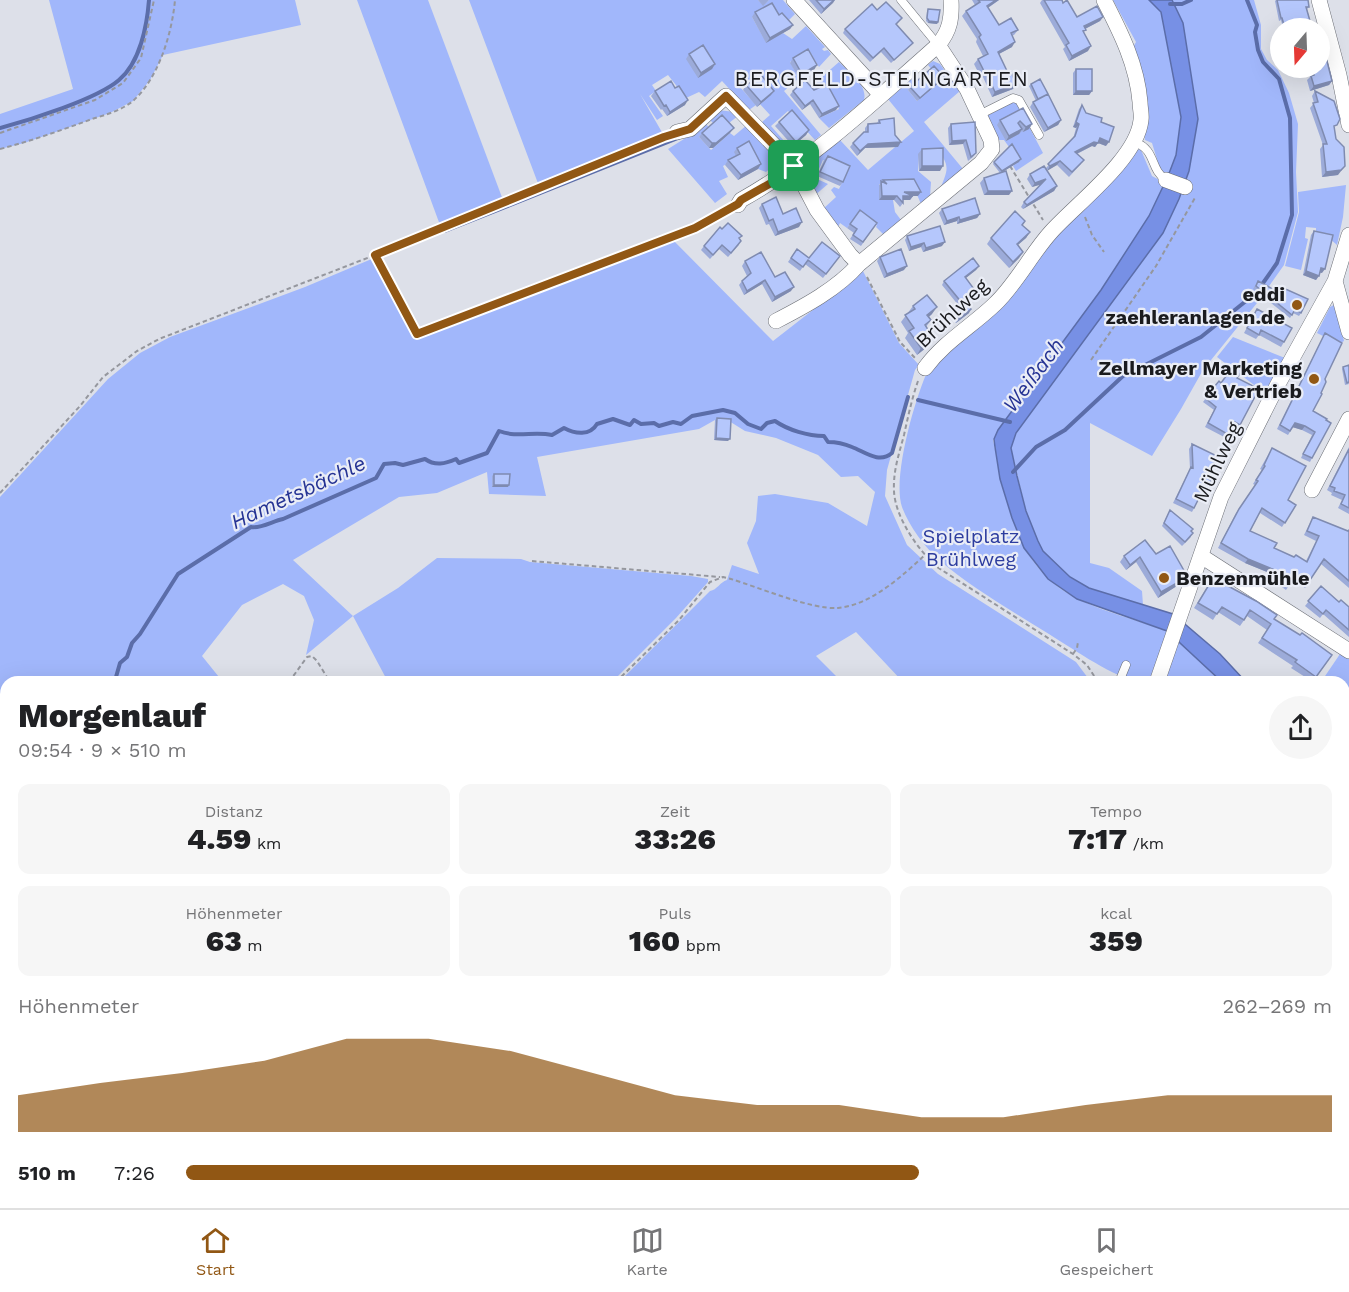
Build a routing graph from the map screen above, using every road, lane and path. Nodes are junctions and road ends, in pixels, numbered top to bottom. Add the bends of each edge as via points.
1 (154, 0) edge
2 (174, 0) edge
3 (794, 0) edge
4 (901, 0) edge
5 (951, 0) edge
6 (1104, 0) edge
7 (1319, 0) edge
8 (938, 45) junction
9 (1344, 80) edge
10 (881, 95) junction
11 (979, 115) junction
12 (1349, 125) edge
13 (684, 130) joint
14 (0, 133) edge
15 (1039, 135) dead end
16 (1135, 142) junction
17 (993, 145) junction
18 (0, 149) edge
19 (794, 166) junction
20 (1166, 180) joint
21 (1185, 187) joint
22 (738, 204) joint
23 (1080, 204) junction
24 (695, 228) joint
25 (1050, 232) junction
26 (1349, 235) edge
27 (1104, 252) dead end
28 (375, 255) junction
29 (858, 264) junction
30 (1335, 281) junction
31 (776, 321) dead end
32 (1349, 332) edge
33 (1091, 360) dead end
34 (925, 368) junction
35 (1349, 419) edge
36 (1312, 490) dead end
37 (0, 492) edge
38 (925, 555) junction
39 (1201, 556) junction
40 (532, 561) dead end
41 (723, 577) junction
42 (1078, 642) dead end
43 (1349, 651) edge
44 (1073, 654) junction
45 (1126, 665) dead end
46 (294, 676) edge
47 (326, 676) edge
48 (621, 676) edge
49 (1094, 676) edge
50 (1121, 676) edge
51 (1159, 676) edge

1 - 14 path via 141,58 123,83 94,100
2 - 18 path via 163,55 133,101 100,117
3 - 10 street
4 - 8 lane
5 - 8 street via 949,29
6 - 16 street, Brühlweg via 1128,50 1139,90 1142,121
7 - 9 street
8 - 10 street
8 - 11 street via 968,89
9 - 12 street
10 - 19 street
11 - 15 lane via 1013,98 1019,100
11 - 17 street
13 - 19 street via 726,96
13 - 28 path
16 - 20 lane via 1148,150 1159,175
16 - 23 street, Brühlweg
17 - 25 path via 1002,153
17 - 29 street via 981,163
19 - 22 street
19 - 29 street via 817,210
20 - 21 street
21 - 33 path via 1196,196 1156,266
22 - 24 lane
23 - 25 street, Brühlweg
23 - 27 path via 1092,235
24 - 28 path via 417,334
25 - 34 street, Brühlweg via 995,303 938,351
26 - 30 street, Mühlweg
28 - 37 path via 168,334 137,351 103,377
29 - 31 street via 823,294
29 - 34 path via 900,342
30 - 32 street
30 - 39 street, Mühlweg via 1227,486
34 - 38 path, Brühlweg via 917,381 897,458 894,492 908,531
35 - 36 street
38 - 41 path via 895,582 839,608 807,603
38 - 44 path, Brühlweg
39 - 43 street
39 - 51 street, Mühlweg
40 - 41 path
41 - 48 path via 710,582 679,620
42 - 44 path
44 - 49 path, Brühlweg
45 - 50 lane
46 - 47 path via 307,657 312,656

